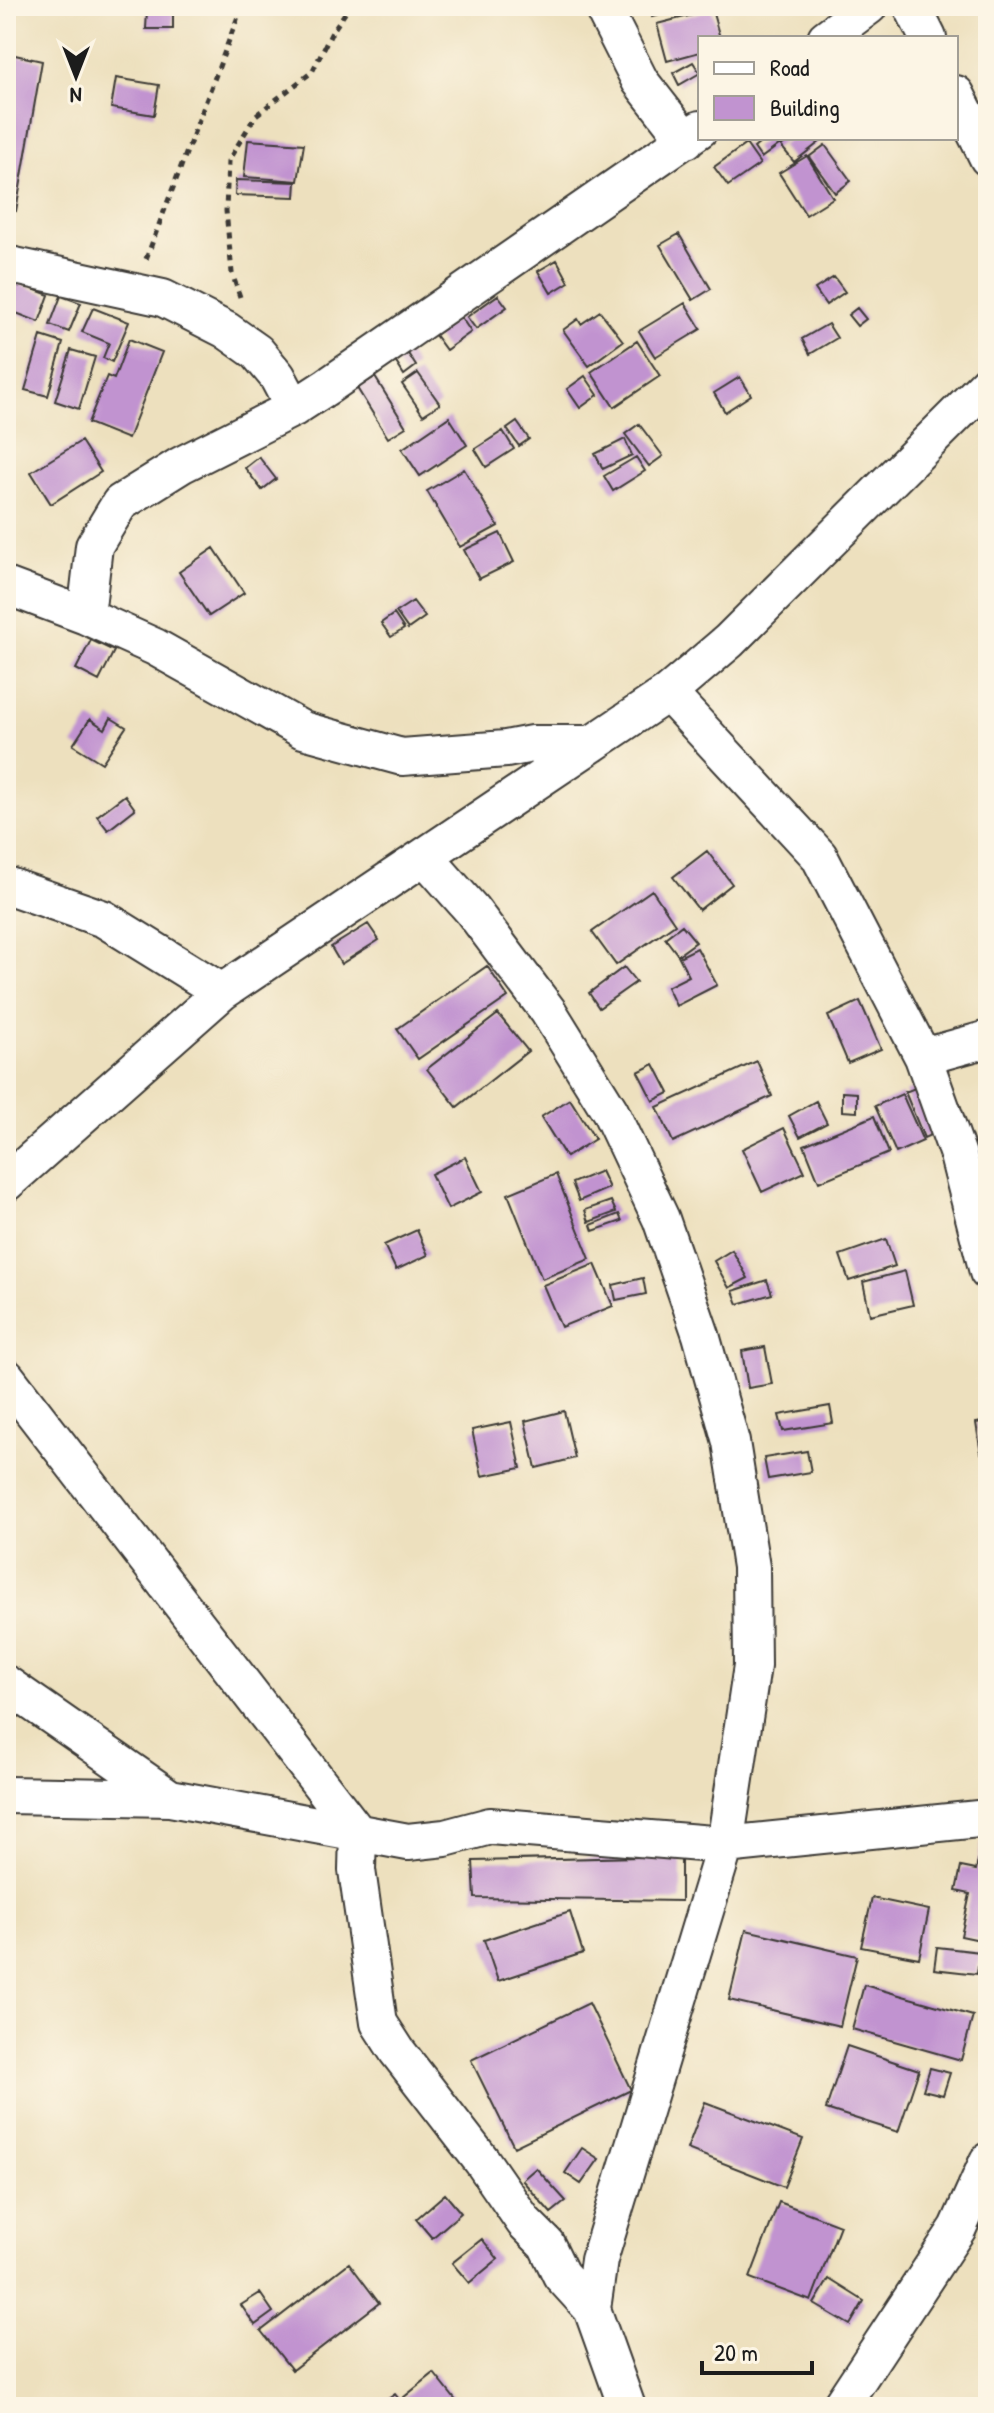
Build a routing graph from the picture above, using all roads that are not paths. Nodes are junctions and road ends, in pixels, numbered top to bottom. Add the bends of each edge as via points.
1 (602, 6) edge
2 (869, 6) edge
3 (912, 6) edge
4 (829, 36) edge
5 (927, 36) edge
6 (958, 98) edge
7 (693, 134) edge
8 (988, 158) edge
9 (6, 264) edge
10 (988, 383) edge
11 (294, 408) junction
12 (6, 586) edge
13 (86, 616) junction
14 (668, 693) junction
15 (592, 744) junction
16 (425, 857) junction
17 (6, 885) edge
18 (222, 992) junction
19 (988, 1039) edge
20 (923, 1057) junction
21 (6, 1183) edge
22 (988, 1272) edge
23 (6, 1377) edge
24 (6, 1684) edge
25 (6, 1795) edge
26 (170, 1798) junction
27 (988, 1818) edge
28 (358, 1833) junction
29 (725, 1845) junction
30 (988, 2161) edge
31 (592, 2309) junction
32 (627, 2407) edge
33 (840, 2407) edge

1 - 7 street via 640,81
2 - 4 street
3 - 5 street
6 - 8 street
7 - 11 street
9 - 11 street via 163,298 257,352
10 - 14 street via 729,641
11 - 13 street via 181,465 120,503 94,546
12 - 13 street
13 - 15 street via 155,647 303,730 402,757 532,744
14 - 15 street
14 - 20 street via 819,856
15 - 16 street
16 - 18 street
16 - 29 street via 548,1011 610,1111 661,1219 701,1335 731,1442 751,1567 752,1666
17 - 18 street via 104,919
18 - 21 street
19 - 20 street
20 - 22 street via 958,1155
23 - 28 street
24 - 26 street
25 - 26 street
26 - 28 street
27 - 29 street
28 - 29 street via 408,1842 490,1826
28 - 31 street via 357,1870 379,2023 524,2222 546,2244 561,2275
29 - 31 street via 599,2260
30 - 33 street via 958,2228
31 - 32 street

